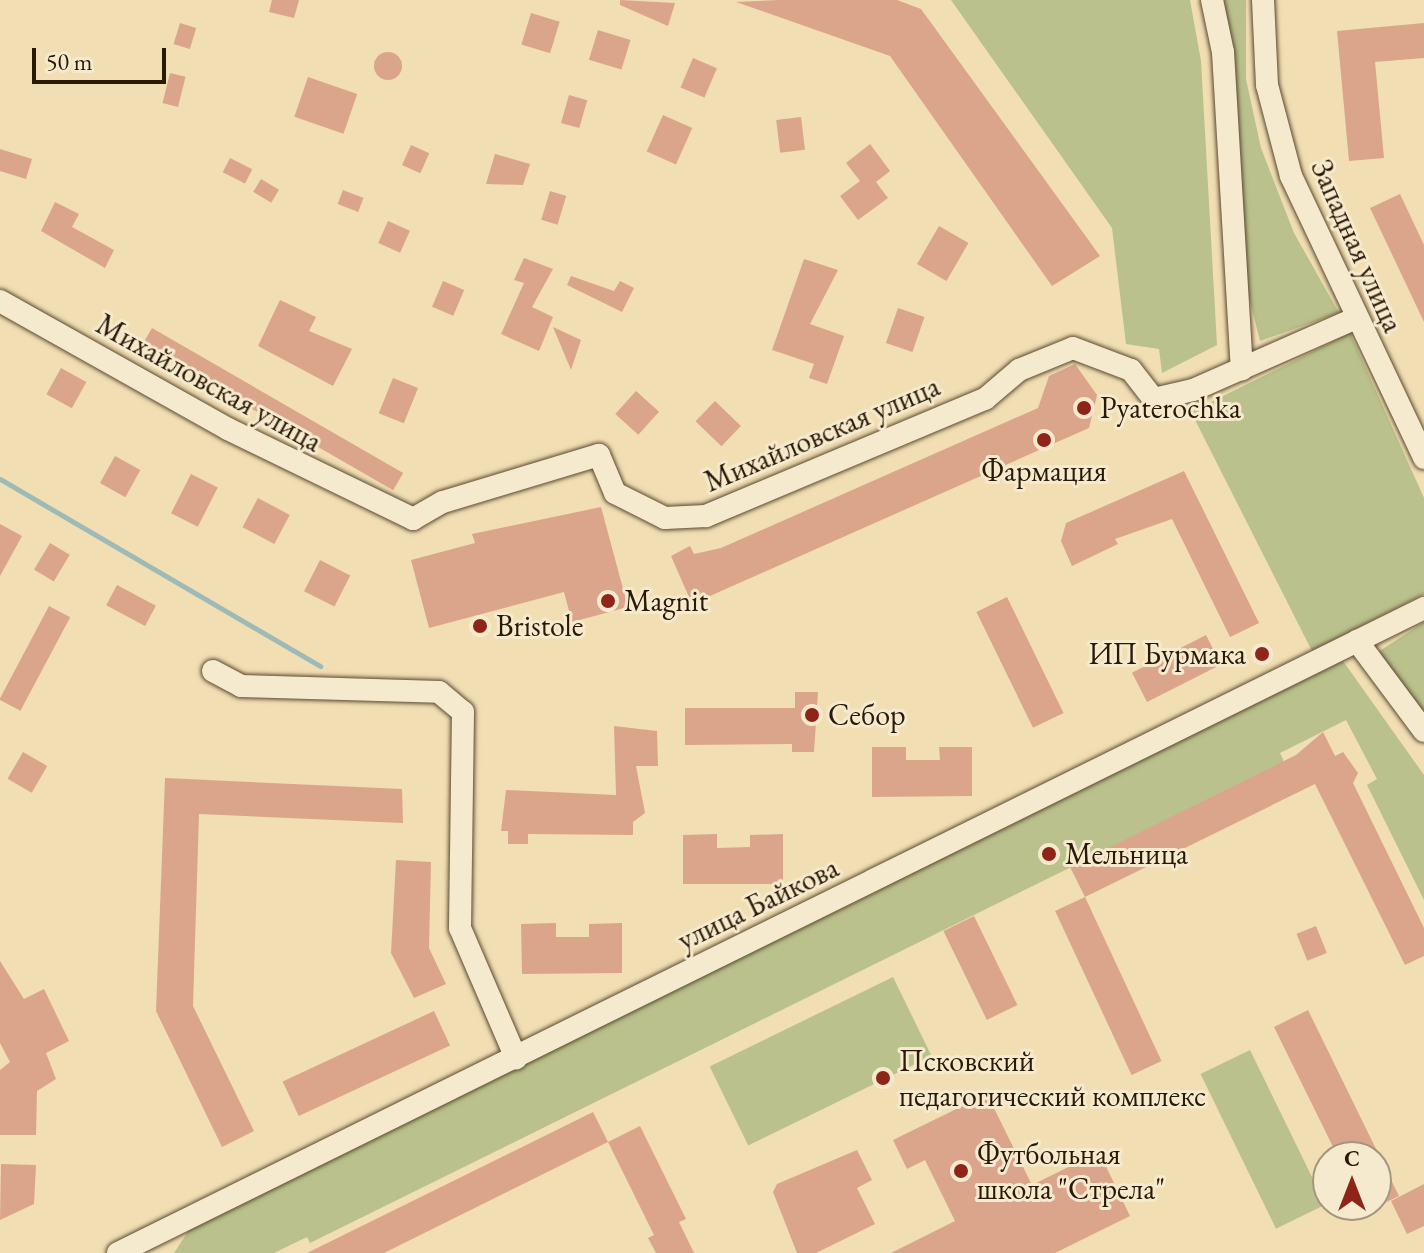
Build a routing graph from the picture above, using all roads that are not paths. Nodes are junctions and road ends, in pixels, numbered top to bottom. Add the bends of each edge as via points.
1 (1212, 0) edge
2 (1263, 0) edge
3 (0, 301) edge
4 (1354, 319) junction
5 (1242, 369) junction
6 (1424, 458) edge
7 (1424, 608) edge
8 (1357, 641) junction
9 (213, 671) dead end
10 (1424, 731) edge
11 (516, 1058) junction
12 (146, 1247) edge
13 (118, 1253) edge

1 - 5 street via 1223,52
2 - 4 street, Западная улица via 1267,85 1291,176
3 - 5 street, Михайловская улица via 282,458 413,519 443,502 599,455 615,493 665,518 706,516 985,399 1019,370 1073,348 1131,370 1154,399
4 - 5 street
4 - 6 street, Западная улица
7 - 8 street, улица Байкова
8 - 10 street
8 - 11 street, улица Байкова
9 - 11 street via 241,686 439,692 463,712 460,928
11 - 12 street, улица Байкова
12 - 13 street, улица Байкова

